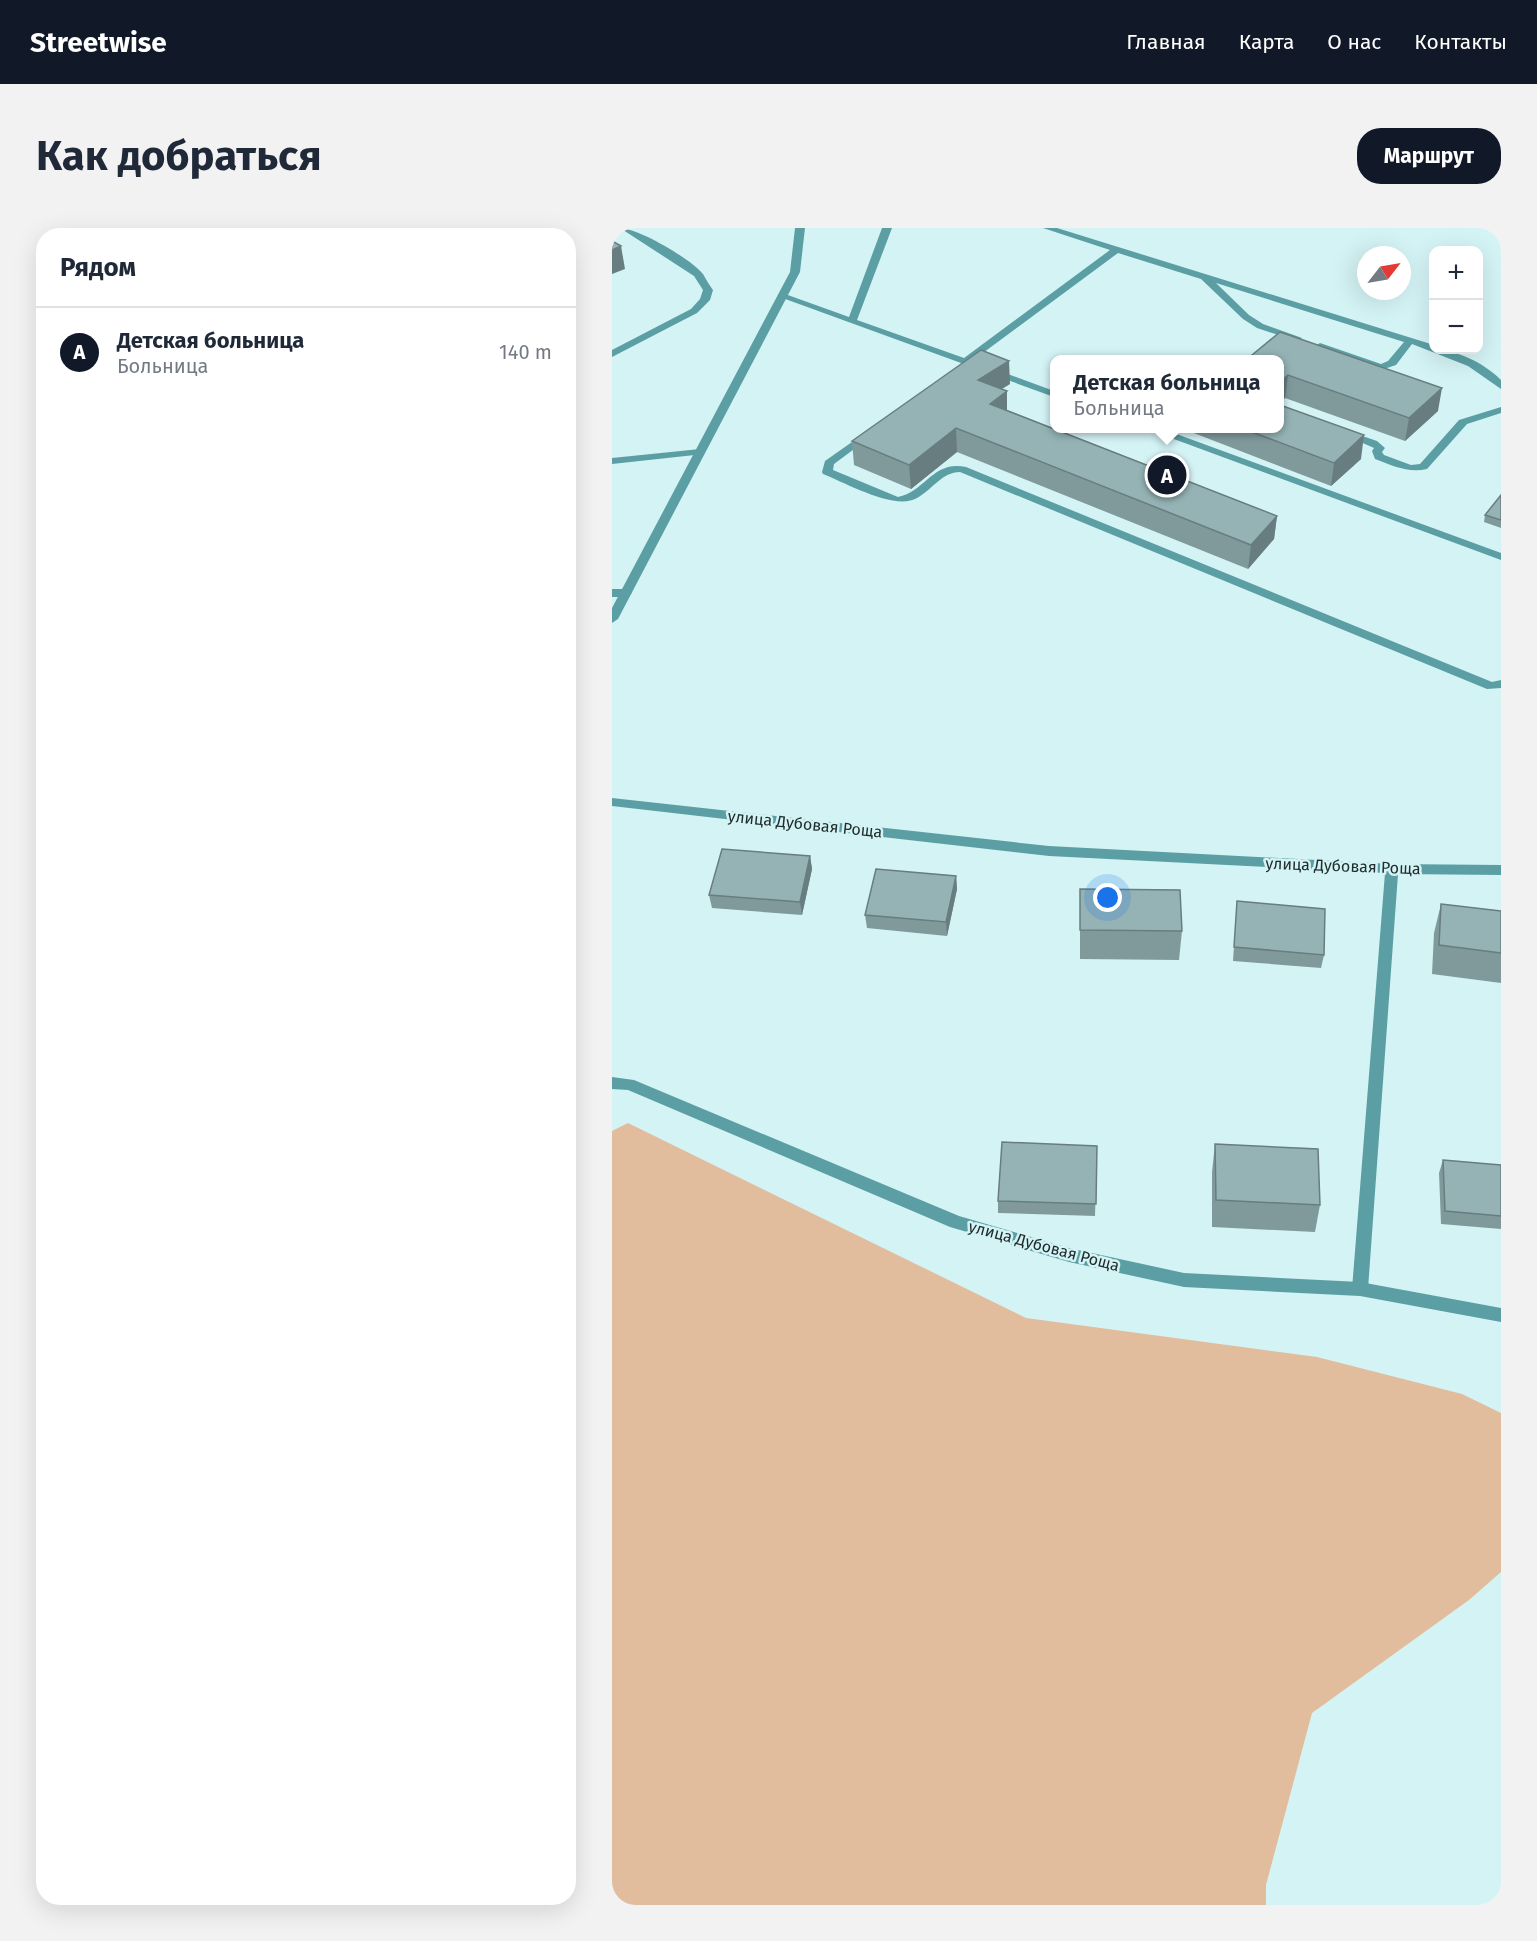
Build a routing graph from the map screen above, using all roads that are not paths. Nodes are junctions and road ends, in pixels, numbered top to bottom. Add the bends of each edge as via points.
1 (625, 228) edge
2 (800, 228) edge
3 (887, 228) edge
4 (1048, 228) edge
5 (1117, 249) junction
6 (1203, 276) junction
7 (782, 296) junction
8 (852, 321) junction
9 (1410, 340) junction
10 (1304, 341) edge
11 (1315, 344) edge
12 (1429, 347) edge
13 (612, 354) edge
14 (1448, 354) edge
15 (961, 365) junction
16 (1501, 386) edge
17 (1050, 393) edge
18 (1501, 410) edge
19 (1329, 428) edge
20 (874, 429) edge
21 (1160, 433) edge
22 (700, 453) junction
23 (612, 461) edge
24 (1501, 557) edge
25 (626, 592) junction
26 (612, 593) edge
27 (612, 619) edge
28 (1501, 684) edge
29 (612, 802) edge
30 (1392, 869) junction
31 (1501, 870) edge
32 (612, 1083) edge
33 (1360, 1289) junction
34 (1501, 1315) edge

1 - 13 street via 698,274 708,290 705,300 694,311
2 - 7 street via 795,273
3 - 8 street
4 - 5 street
5 - 6 street
5 - 15 street
6 - 9 street
6 - 10 street via 1246,317
7 - 8 street
7 - 22 street
8 - 15 street
9 - 11 street via 1392,363 1381,367
9 - 12 street
14 - 16 street via 1475,365
15 - 17 street
18 - 19 street via 1462,422 1423,467 1417,468 1379,457 1380,448 1373,443
20 - 28 street via 829,463 827,472 897,500 912,498 947,469 962,469 1491,686
21 - 24 street
22 - 23 street
22 - 25 street
25 - 26 street
25 - 27 street
29 - 30 street, улица Дубовая Роща via 1049,851
30 - 31 street, улица Дубовая Роща
30 - 33 street
32 - 33 street, улица Дубовая Роща via 629,1084 956,1222 1070,1255 1184,1280
33 - 34 street, улица Дубовая Роща

